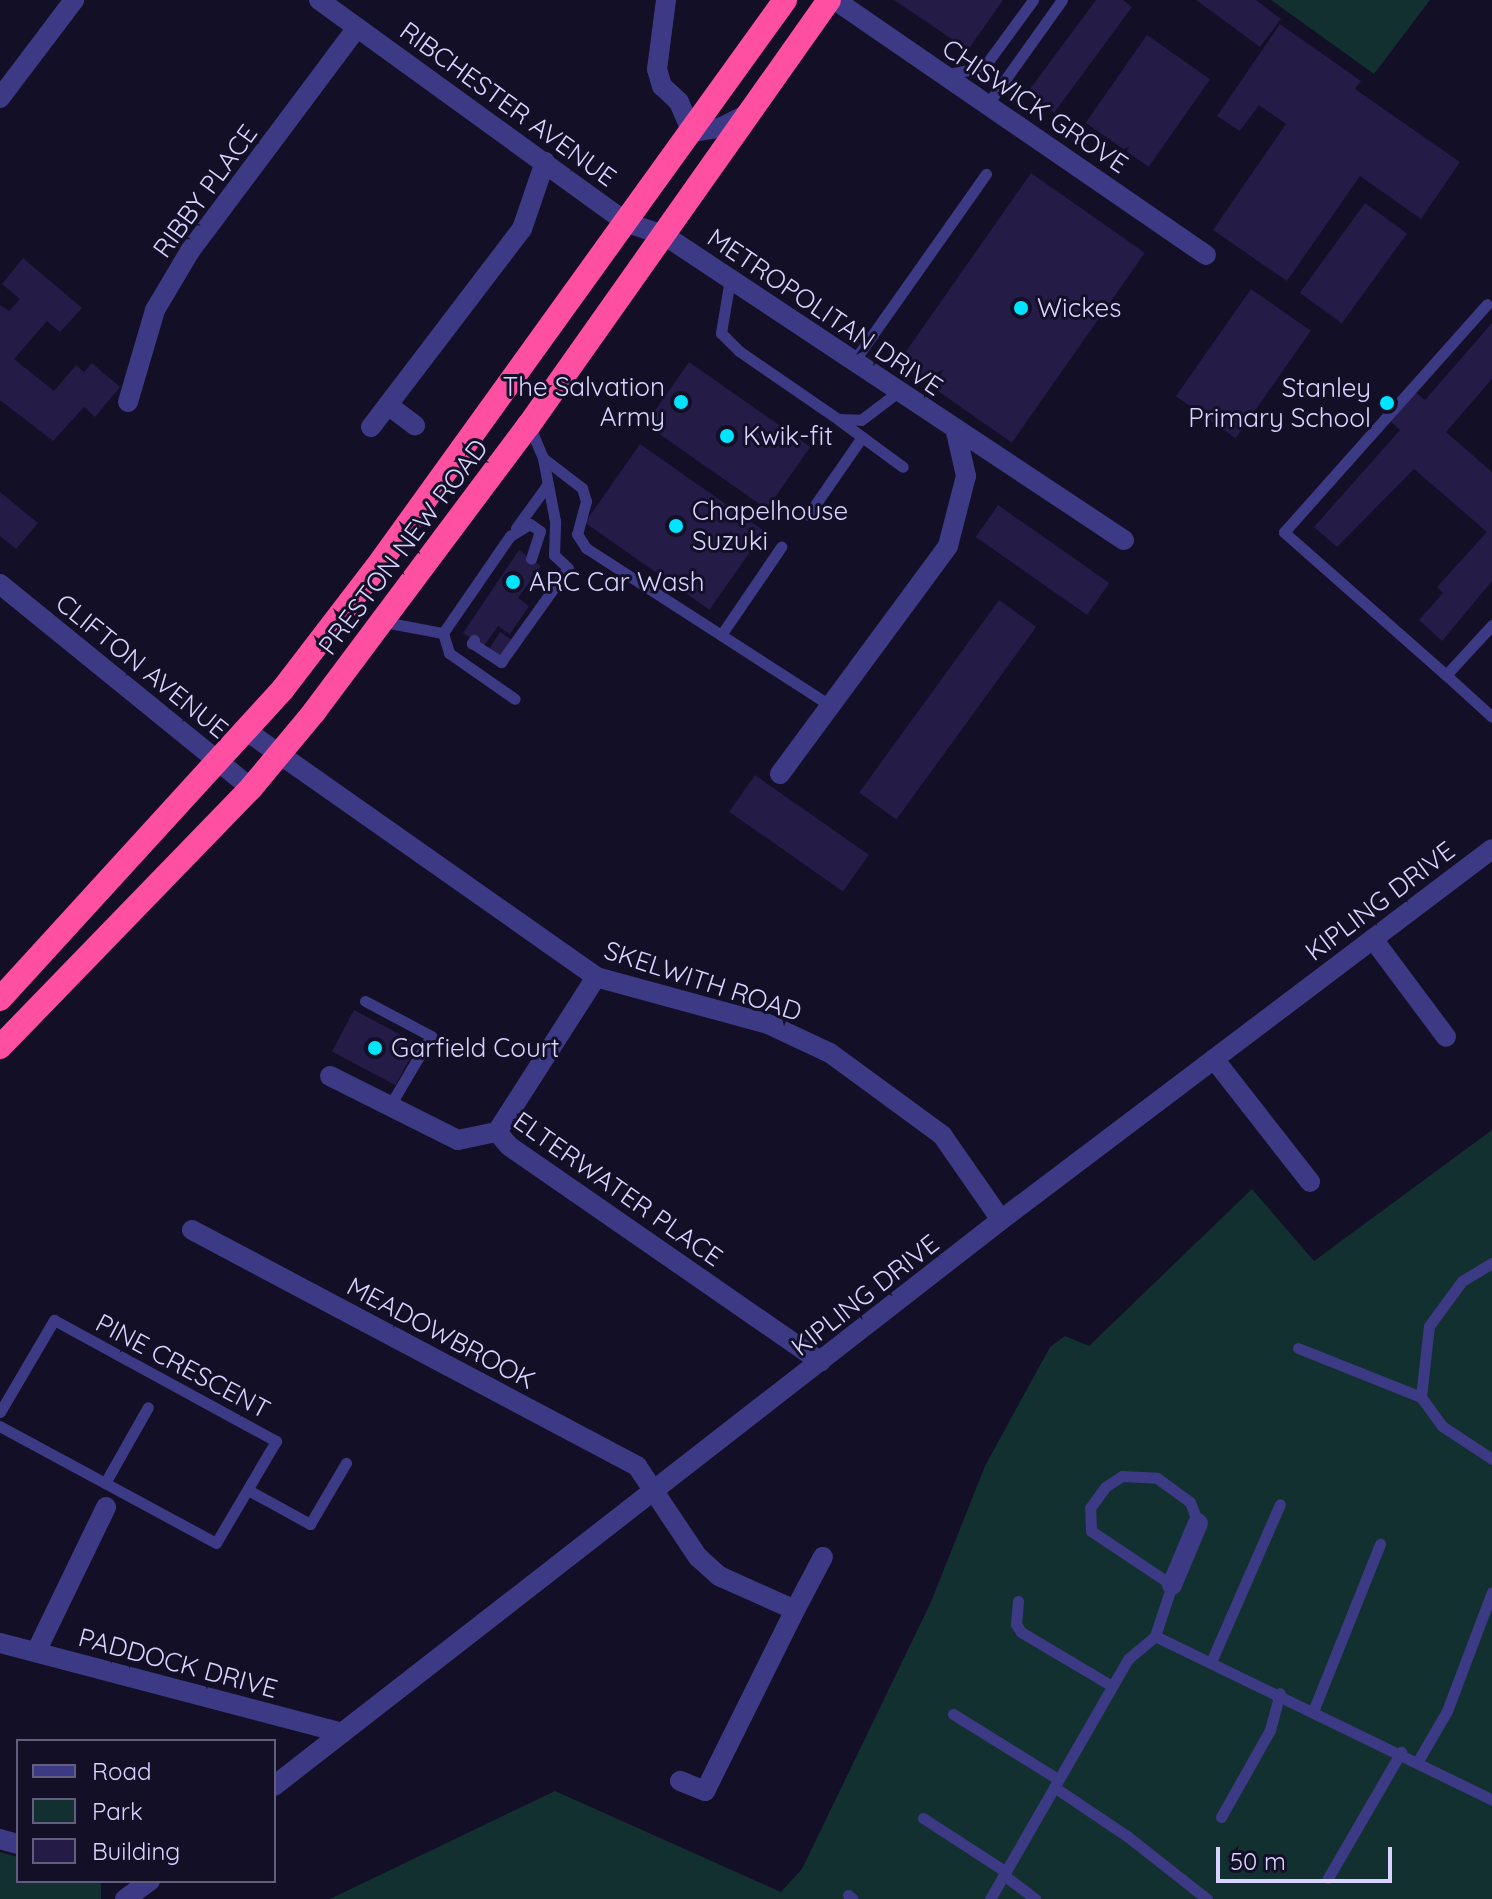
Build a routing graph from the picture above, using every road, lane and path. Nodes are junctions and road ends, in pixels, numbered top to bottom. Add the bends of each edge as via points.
1 (74, 0) edge
2 (319, 0) edge
3 (666, 0) edge
4 (785, 0) edge
5 (832, 0) edge
6 (1062, 0) edge
7 (1031, 1) edge
8 (357, 28) junction
9 (943, 75) junction
10 (0, 98) edge
11 (715, 99) junction
12 (679, 102) junction
13 (987, 105) junction
14 (755, 109) junction
15 (722, 127) junction
16 (692, 132) junction
17 (718, 160) junction
18 (545, 162) junction
19 (986, 174) dead end
20 (627, 223) junction
21 (664, 235) junction
22 (1206, 255) dead end
23 (730, 279) junction
24 (1487, 304) dead end
25 (854, 361) junction
26 (898, 392) junction
27 (128, 402) dead end
28 (388, 405) junction
29 (838, 419) junction
30 (415, 425) dead end
31 (529, 425) junction
32 (371, 427) dead end
33 (956, 432) junction
34 (862, 437) junction
35 (543, 458) junction
36 (903, 467) dead end
37 (548, 484) junction
38 (808, 515) dead end
39 (510, 536) junction
40 (1124, 540) dead end
41 (781, 547) dead end
42 (531, 559) dead end
43 (0, 584) edge
44 (384, 622) junction
45 (1492, 625) edge
46 (443, 633) junction
47 (721, 635) junction
48 (474, 640) dead end
49 (1446, 675) junction
50 (515, 699) dead end
51 (830, 705) junction
52 (1492, 717) edge
53 (248, 732) junction
54 (278, 756) junction
55 (220, 763) junction
56 (780, 774) dead end
57 (251, 788) junction
58 (1492, 849) edge
59 (1373, 939) junction
60 (596, 977) junction
61 (0, 999) edge
62 (365, 1001) dead end
63 (1446, 1037) dead end
64 (0, 1047) edge
65 (1214, 1059) junction
66 (330, 1076) dead end
67 (389, 1107) junction
68 (497, 1132) junction
69 (1310, 1182) dead end
70 (1001, 1220) junction
71 (192, 1230) dead end
72 (1492, 1263) edge
73 (1298, 1348) dead end
74 (821, 1362) junction
75 (1421, 1397) junction
76 (148, 1407) dead end
77 (0, 1412) edge
78 (0, 1426) edge
79 (1492, 1459) edge
80 (346, 1463) dead end
81 (105, 1483) junction
82 (248, 1490) junction
83 (655, 1494) junction
84 (1280, 1504) dead end
85 (106, 1507) dead end
86 (1198, 1523) joint
87 (1380, 1544) dead end
88 (824, 1568) dead end
89 (1172, 1585) junction
90 (1492, 1592) edge
91 (1018, 1601) dead end
92 (795, 1610) junction
93 (1155, 1636) junction
94 (0, 1643) edge
95 (36, 1652) junction
96 (1211, 1662) junction
97 (1112, 1686) junction
98 (1280, 1693) junction
99 (1314, 1709) junction
100 (953, 1714) dead end
101 (342, 1733) junction
102 (1401, 1752) junction
103 (1418, 1761) junction
104 (680, 1781) dead end
105 (1056, 1783) junction
106 (276, 1784) edge
107 (1492, 1800) edge
108 (1221, 1817) dead end
109 (923, 1818) dead end
110 (1005, 1874) junction
111 (1328, 1878) dead end
112 (147, 1883) edge
113 (125, 1899) edge
114 (990, 1899) edge
115 (1035, 1899) edge
116 (1207, 1899) edge

1 - 10 street
2 - 8 street, RIBCHESTER AVENUE
3 - 12 street via 657,69 662,86
4 - 11 highway, PRESTON NEW ROAD
5 - 9 street, CHISWICK GROVE
5 - 14 highway, PRESTON NEW ROAD
6 - 13 lane
7 - 9 lane via 984,67
8 - 18 street, RIBCHESTER AVENUE
8 - 27 street, RIBBY PLACE via 190,251 155,310
9 - 13 street, CHISWICK GROVE
11 - 12 street
11 - 15 street
11 - 16 highway, PRESTON NEW ROAD
12 - 16 street
13 - 22 street, CHISWICK GROVE
14 - 15 street
14 - 17 highway, PRESTON NEW ROAD
15 - 16 street
15 - 17 street
16 - 20 highway, PRESTON NEW ROAD
17 - 21 highway, PRESTON NEW ROAD
18 - 20 street, RIBCHESTER AVENUE
18 - 28 street via 522,229
19 - 25 lane
20 - 21 street, RIBCHESTER AVENUE
20 - 53 highway, PRESTON NEW ROAD via 376,568
21 - 23 street, METROPOLITAN DRIVE
21 - 31 highway, PRESTON NEW ROAD
23 - 25 street, METROPOLITAN DRIVE
23 - 29 lane via 721,333
24 - 49 lane via 1284,532
25 - 26 street, METROPOLITAN DRIVE
26 - 29 lane via 861,420
26 - 33 street, METROPOLITAN DRIVE
28 - 30 street
28 - 32 street
29 - 34 lane
31 - 35 lane
31 - 44 highway, PRESTON NEW ROAD
33 - 40 street, METROPOLITAN DRIVE
33 - 51 street via 966,476 948,546
34 - 36 lane
34 - 38 lane
35 - 37 lane
35 - 47 lane via 582,488 586,501 577,534 586,548
37 - 39 lane
37 - 48 lane via 554,555 568,568 501,662
39 - 42 lane via 530,524 540,531
39 - 46 lane
41 - 47 lane
43 - 55 street, CLIFTON AVENUE
44 - 46 lane
44 - 54 highway, PRESTON NEW ROAD
45 - 49 lane
46 - 50 lane via 449,653
47 - 51 lane
49 - 52 lane
51 - 56 street
53 - 54 street, SKELWITH ROAD
53 - 55 highway, PRESTON NEW ROAD
54 - 57 highway, PRESTON NEW ROAD
54 - 60 street, SKELWITH ROAD
55 - 57 street, CLIFTON AVENUE
55 - 61 highway, PRESTON NEW ROAD
57 - 64 highway, PRESTON NEW ROAD
58 - 59 street, KIPLING DRIVE
59 - 63 street
59 - 65 street, KIPLING DRIVE
60 - 68 street
60 - 70 street, SKELWITH ROAD via 768,1024 830,1053 942,1135
62 - 67 lane via 431,1036
65 - 69 street
65 - 70 street, KIPLING DRIVE
66 - 67 street, ELTERWATER PLACE
67 - 68 street, ELTERWATER PLACE via 458,1140
68 - 74 street, ELTERWATER PLACE via 509,1146
70 - 74 street, KIPLING DRIVE
71 - 83 street, MEADOWBROOK via 637,1466
72 - 75 lane via 1462,1281 1429,1326
73 - 75 lane
74 - 83 street, KIPLING DRIVE
75 - 79 lane via 1442,1426
76 - 81 lane
77 - 82 lane, PINE CRESCENT via 54,1320 276,1441
78 - 81 lane, PINE CRESCENT
80 - 82 lane via 310,1524
81 - 82 lane, PINE CRESCENT via 216,1543
83 - 92 street, MEADOWBROOK via 698,1557 719,1576
83 - 101 street, KIPLING DRIVE
84 - 96 lane
85 - 95 street
86 - 89 street
86 - 89 lane via 1190,1502 1157,1478 1122,1476 1105,1487 1090,1508 1091,1531
87 - 99 lane
88 - 92 street
89 - 93 lane
90 - 103 lane via 1447,1711
91 - 97 lane via 1016,1624 1021,1632
92 - 104 street via 705,1791
93 - 96 lane
93 - 97 lane via 1128,1659
94 - 95 street, PADDOCK DRIVE
95 - 101 street, PADDOCK DRIVE
96 - 98 lane
97 - 105 lane
98 - 99 lane
98 - 108 lane via 1270,1730
99 - 102 lane
100 - 105 lane
101 - 106 street, KIPLING DRIVE
102 - 103 lane
102 - 111 lane
103 - 107 lane
105 - 110 lane
105 - 116 lane
109 - 110 lane
110 - 114 lane
110 - 115 lane
112 - 113 street

